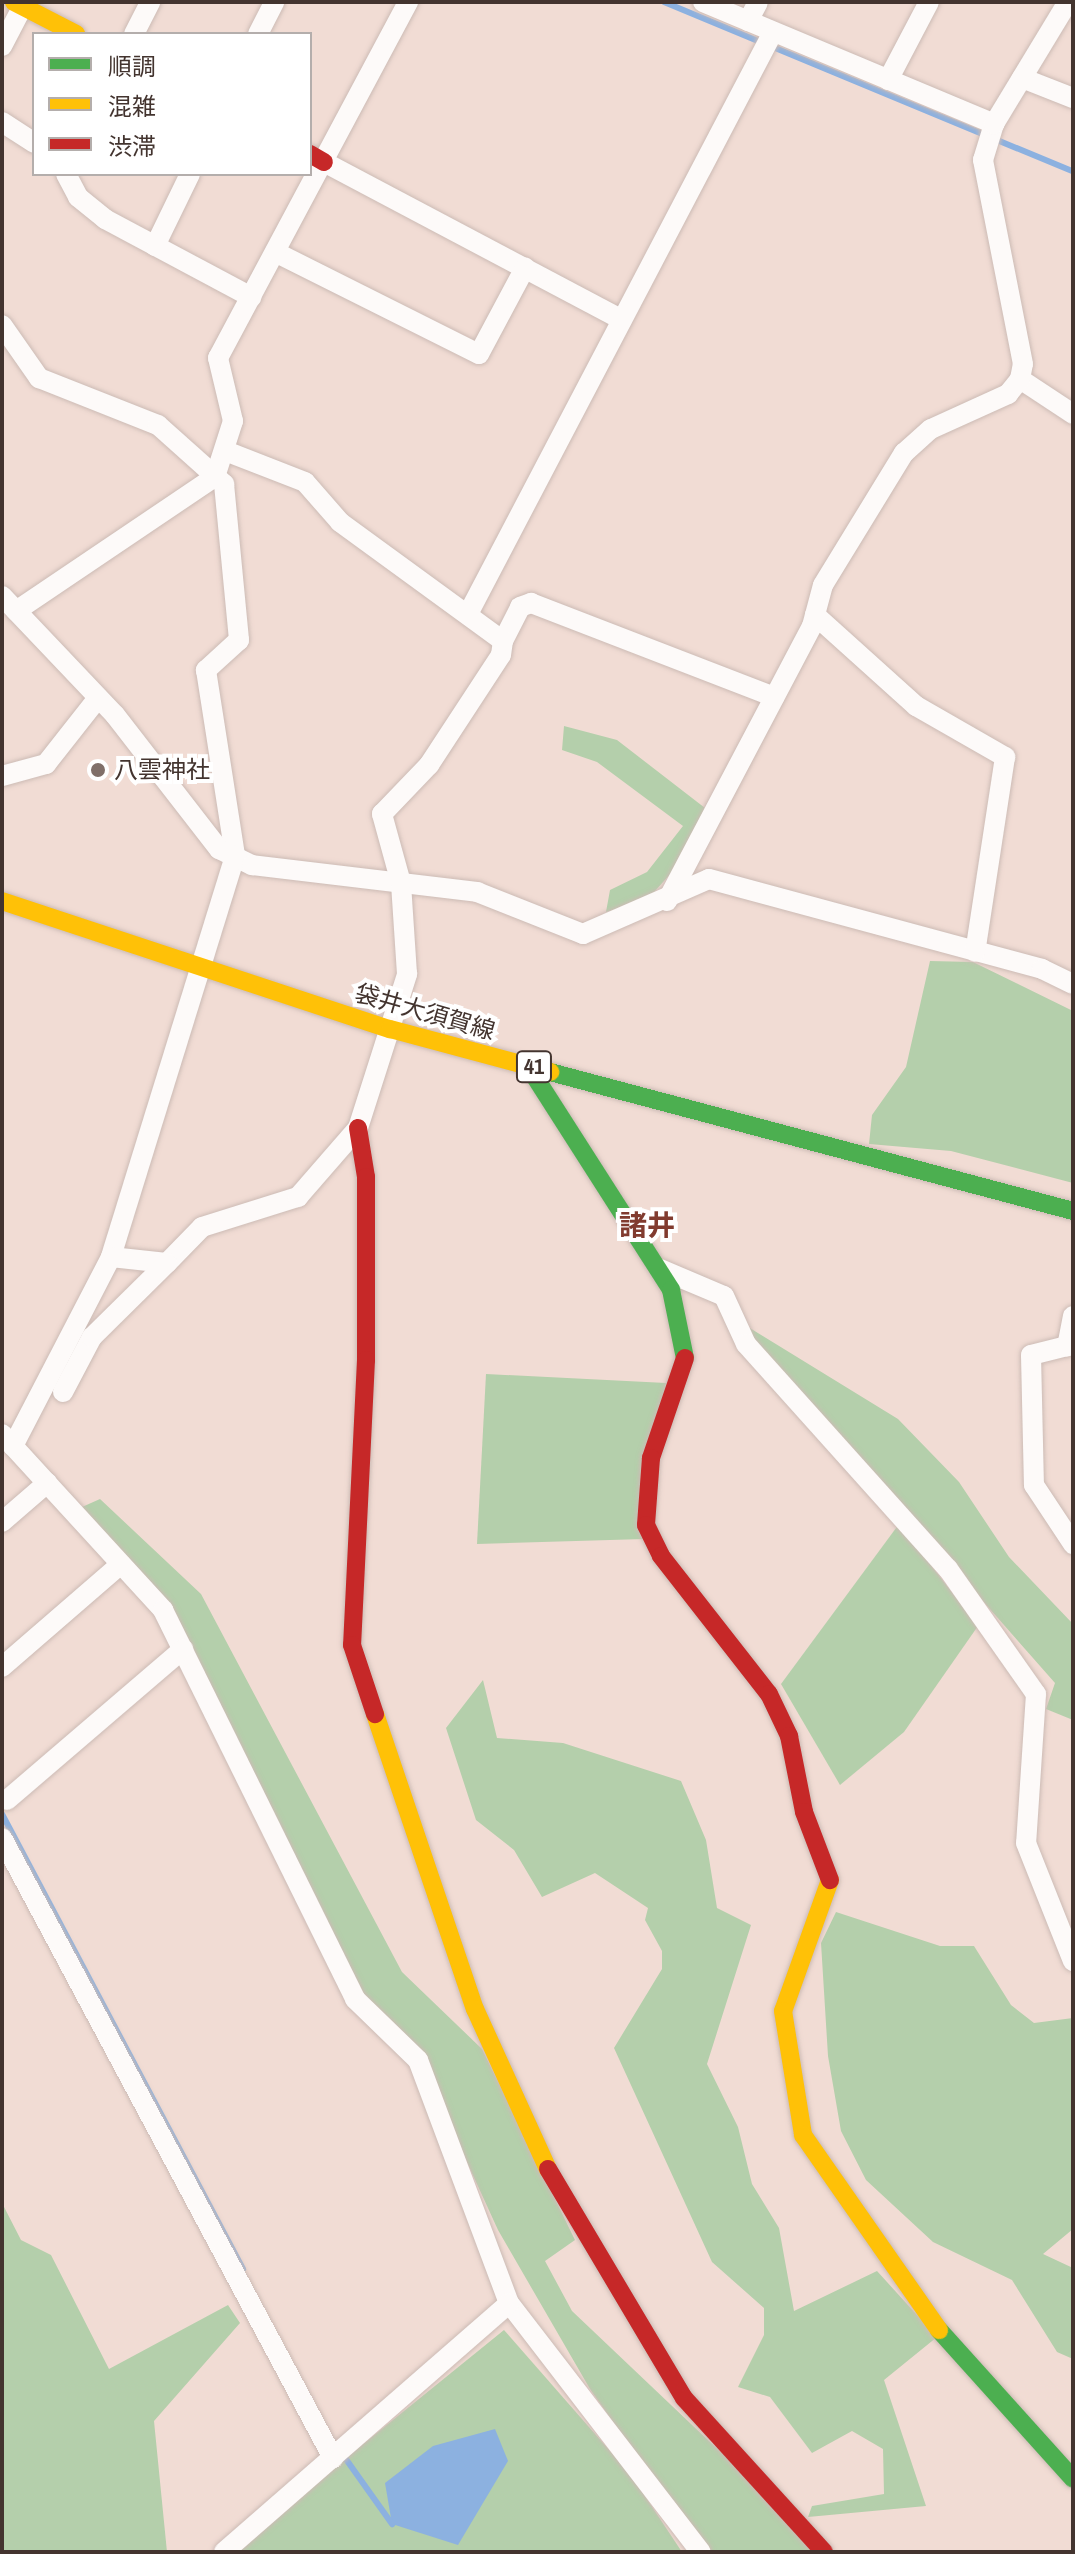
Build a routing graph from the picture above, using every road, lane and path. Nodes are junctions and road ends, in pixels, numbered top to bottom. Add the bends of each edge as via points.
1 (150, 2) edge
2 (274, 2) edge
3 (408, 2) edge
4 (703, 2) edge
5 (929, 2) edge
6 (1068, 2) edge
7 (20, 4) edge
8 (753, 11) edge
9 (72, 32) edge
10 (135, 32) edge
11 (259, 32) edge
12 (773, 32) junction
13 (2, 46) edge
14 (1022, 78) junction
15 (888, 80) junction
16 (1073, 98) edge
17 (2, 122) edge
18 (994, 126) junction
19 (32, 142) edge
20 (317, 158) edge
21 (67, 176) edge
22 (189, 176) edge
23 (309, 176) edge
24 (155, 246) junction
25 (275, 252) junction
26 (525, 268) junction
27 (251, 297) junction
28 (622, 320) junction
29 (2, 325) edge
30 (1020, 379) junction
31 (1073, 414) edge
32 (228, 452) junction
33 (215, 477) junction
34 (9, 603) edge
35 (468, 614) junction
36 (815, 615) junction
37 (503, 641) junction
38 (775, 697) junction
39 (98, 698) junction
40 (2, 776) edge
41 (235, 856) junction
42 (401, 883) junction
43 (2, 901) edge
44 (667, 901) junction
45 (975, 952) junction
46 (201, 968) junction
47 (1073, 984) edge
48 (390, 1029) junction
49 (528, 1066) junction
50 (358, 1128) junction
51 (1073, 1211) edge
52 (111, 1257) junction
53 (167, 1263) junction
54 (660, 1269) junction
55 (1073, 1316) edge
56 (1070, 1346) edge
57 (63, 1392) dead end
58 (8, 1440) edge
59 (47, 1483) junction
60 (2, 1522) edge
61 (1073, 1544) edge
62 (121, 1564) junction
63 (183, 1649) junction
64 (2, 1667) edge
65 (7, 1800) dead end
66 (2, 1838) edge
67 (1073, 1961) edge
68 (509, 2303) junction
69 (333, 2458) junction
70 (1073, 2479) edge
71 (224, 2552) edge
72 (701, 2552) edge
73 (824, 2552) edge

1 - 10 street
2 - 11 street
3 - 20 street
4 - 8 street
5 - 15 street
6 - 14 street
7 - 9 street
7 - 13 street
8 - 12 street
12 - 15 street
12 - 28 street
14 - 16 street
14 - 18 street
15 - 18 street
17 - 19 street
18 - 30 street via 983,160
20 - 26 street
21 - 24 street via 78,197 105,219
22 - 24 street
23 - 25 street
24 - 27 street
25 - 26 street via 479,354
25 - 27 street
26 - 28 street
27 - 32 street via 218,358 233,421
28 - 35 street
29 - 33 street via 39,378 158,425
30 - 31 street
30 - 36 street via 1008,394 931,429 904,453 823,585
32 - 33 street
32 - 35 street via 305,482 340,522
33 - 34 street
33 - 41 street via 224,484 239,640 206,670
34 - 39 street
35 - 37 street
36 - 38 street
36 - 45 street via 916,706 1005,757
37 - 38 street via 520,607 531,603
37 - 42 street via 486,685 429,765 382,814
38 - 44 street
39 - 40 street via 46,764
39 - 41 street via 219,849
41 - 42 street via 252,865
41 - 46 street
42 - 44 street via 477,892 583,934
42 - 48 street via 407,974
43 - 46 street, 袋井大須賀線 / 41
44 - 45 street via 709,879
45 - 47 street
46 - 48 street, 袋井大須賀線 / 41
46 - 52 street
48 - 49 street, 袋井大須賀線 / 41
48 - 50 street
49 - 51 street, 袋井大須賀線 / 41
49 - 54 street
50 - 53 street via 315,1186 202,1227
50 - 73 street via 366,1177 366,1360 352,1645 475,2009 535,2148 684,2398
52 - 53 street
52 - 58 street
53 - 57 street via 92,1337
54 - 67 street via 724,1296 746,1344 948,1569 1036,1694 1026,1843
54 - 70 street via 687,1367 651,1458 646,1525 661,1556 769,1694 789,1736 804,1812 832,1875 783,2011 803,2135 909,2297
55 - 56 street
56 - 61 street via 1031,1355 1034,1485
58 - 59 street
59 - 60 street
59 - 62 street
62 - 63 street via 163,1610
62 - 64 street
63 - 65 street
63 - 68 street via 355,1999 418,2060
66 - 69 street
68 - 69 street
68 - 72 street
69 - 71 street

